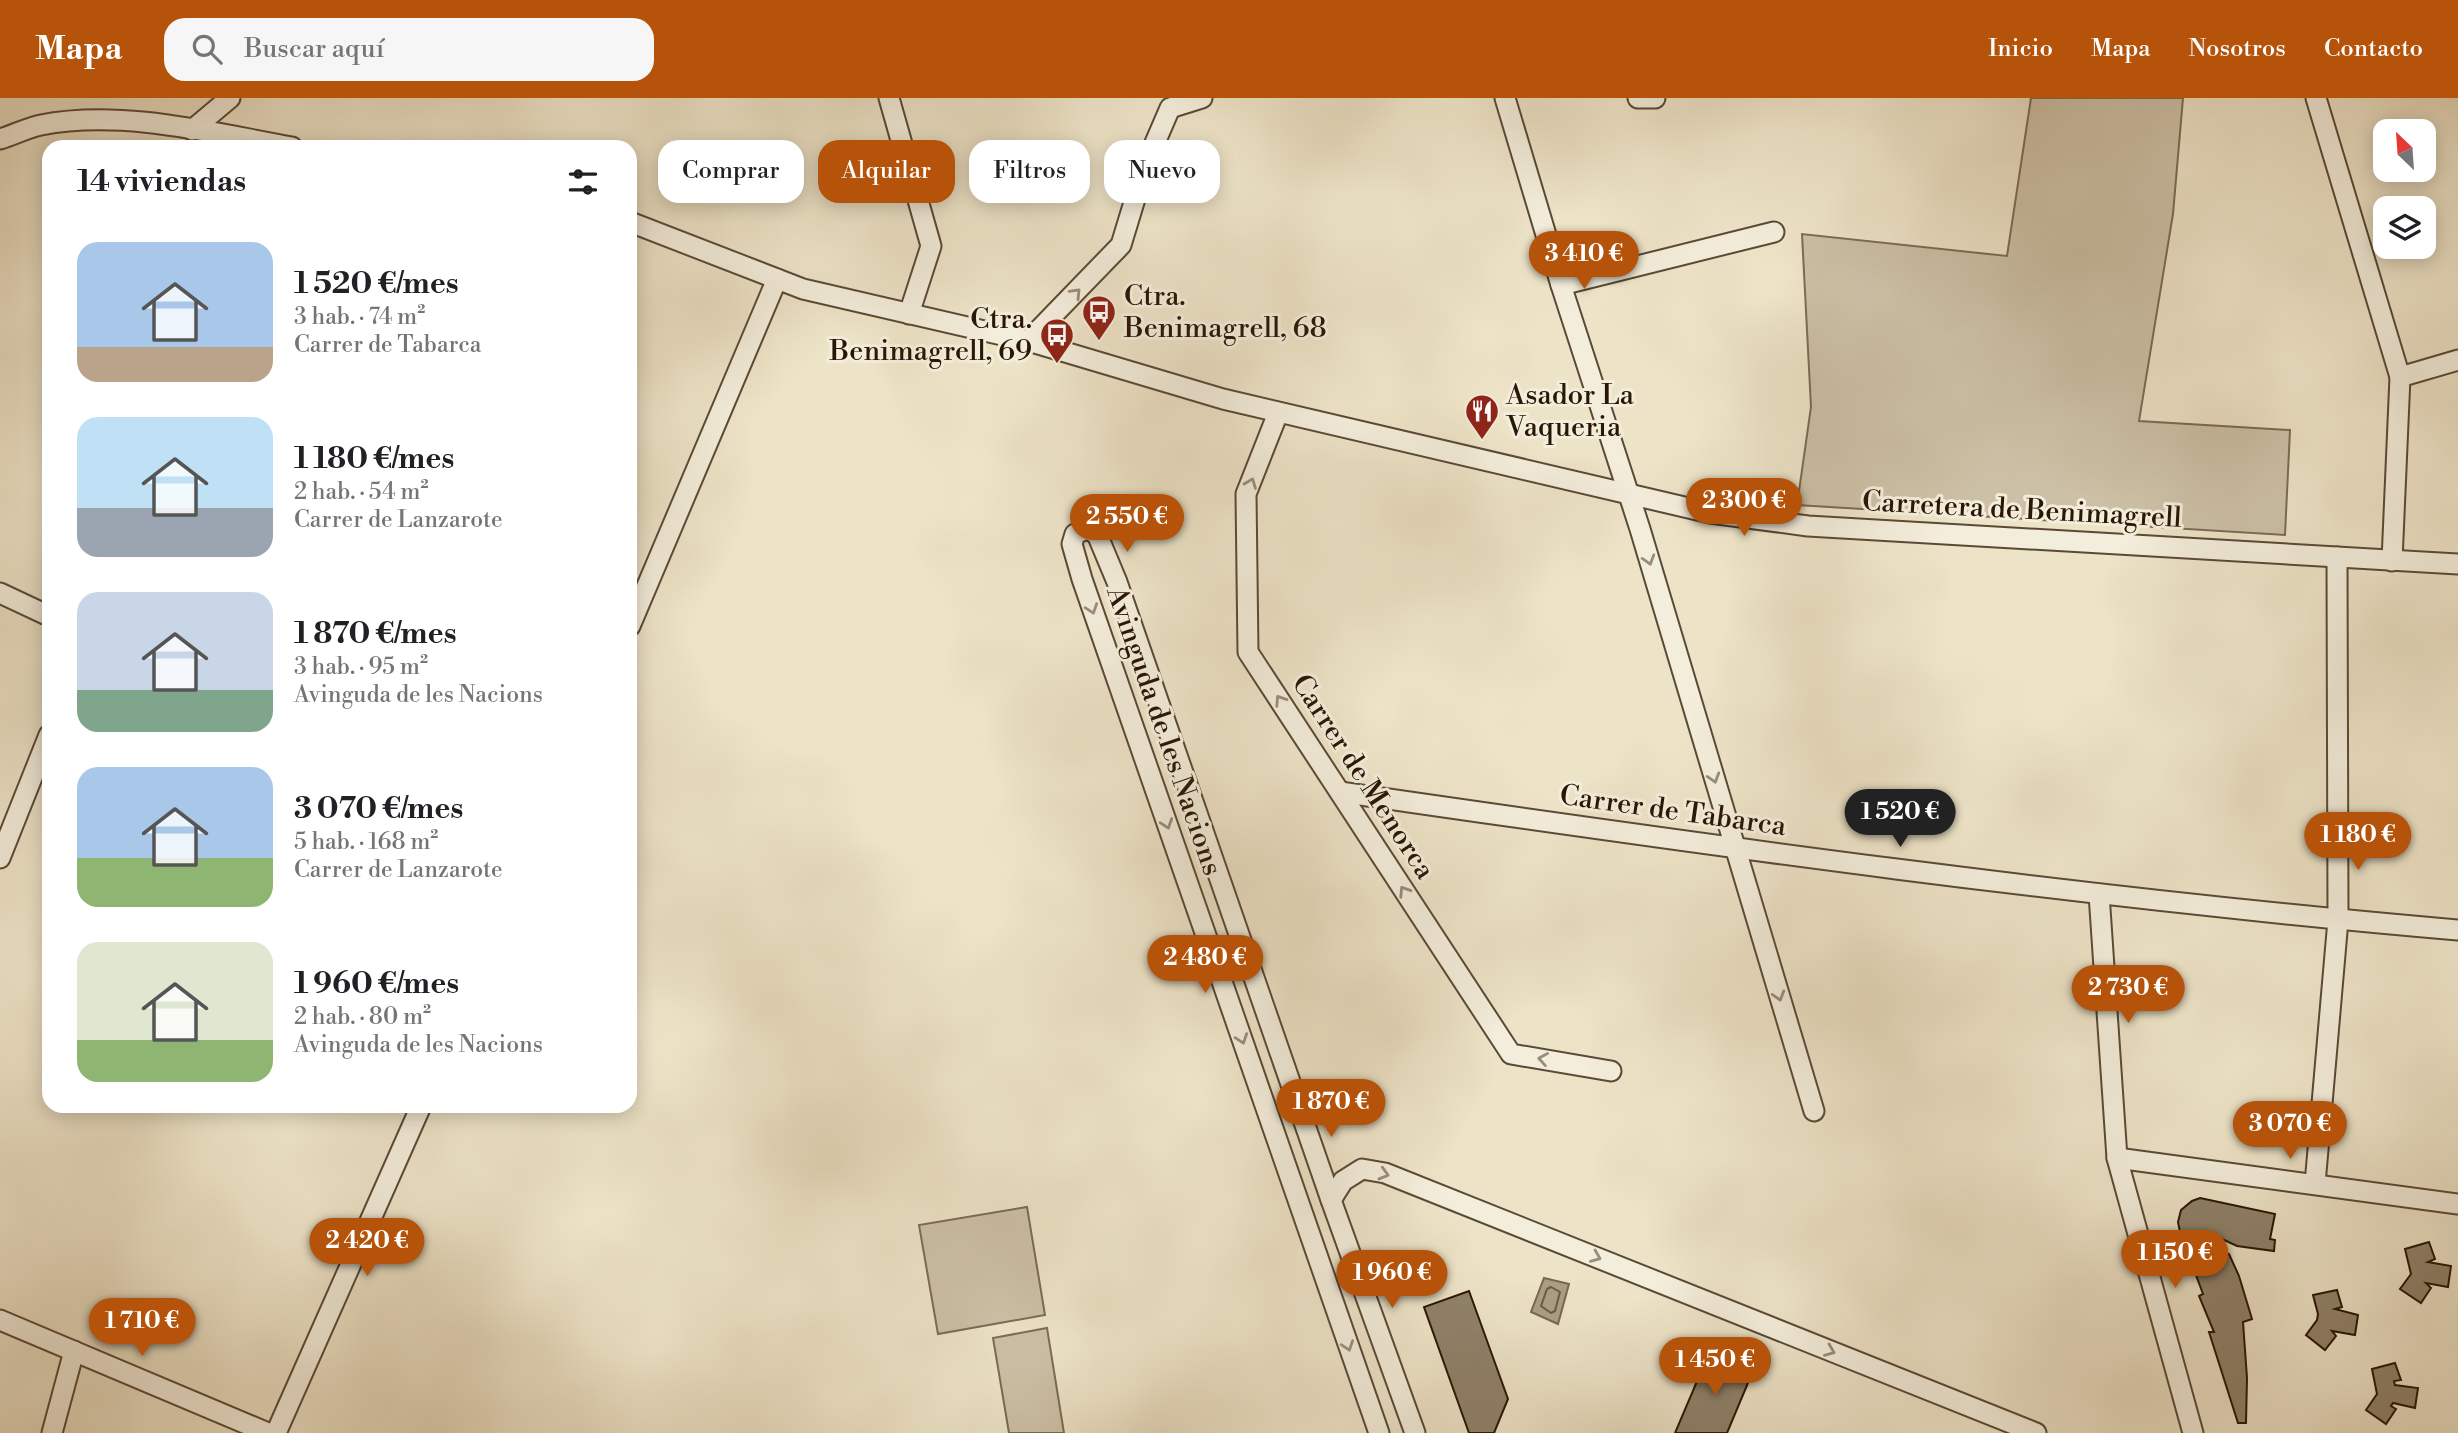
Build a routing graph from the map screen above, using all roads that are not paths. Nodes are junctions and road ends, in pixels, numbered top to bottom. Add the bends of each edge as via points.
1 (230, 98) edge
2 (890, 98) edge
3 (1202, 98) edge
4 (1506, 98) edge
5 (1638, 98) edge
6 (1655, 98) edge
7 (2316, 98) edge
8 (192, 130) junction
9 (0, 139) edge
10 (250, 140) edge
11 (637, 225) edge
12 (1774, 232) dead end
13 (777, 279) junction
14 (1561, 285) junction
15 (909, 314) junction
16 (1028, 341) junction
17 (2458, 360) edge
18 (2400, 377) junction
19 (1278, 413) junction
20 (1628, 495) junction
21 (2337, 557) junction
22 (2392, 561) junction
23 (2458, 564) edge
24 (0, 593) edge
25 (637, 609) edge
26 (42, 613) edge
27 (42, 753) edge
28 (1340, 792) junction
29 (1736, 850) junction
30 (0, 858) edge
31 (2099, 894) junction
32 (2338, 920) junction
33 (2458, 930) edge
34 (1611, 1071) dead end
35 (1814, 1111) dead end
36 (418, 1113) edge
37 (2117, 1158) junction
38 (2315, 1184) junction
39 (1331, 1200) junction
40 (2458, 1204) edge
41 (0, 1320) edge
42 (74, 1351) junction
43 (52, 1433) edge
44 (268, 1433) edge
45 (276, 1433) edge
46 (1378, 1433) edge
47 (1415, 1433) edge
48 (2036, 1433) edge
49 (2193, 1433) edge

1 - 8 street
2 - 15 street via 931,246
16 -> 3 street via 1121,245 1145,166 1170,108
4 - 14 street
5 - 6 street
7 - 18 street
8 - 9 street via 87,120 40,125
8 - 10 street
11 - 13 street, Carretera de Benimagrell
12 - 14 street
13 - 15 street, Carretera de Benimagrell
13 - 25 street
14 - 20 street
15 - 16 street, Carretera de Benimagrell
16 - 19 street, Carretera de Benimagrell
17 - 18 street
18 - 22 street
19 - 20 street, Carretera de Benimagrell
28 -> 19 street, Carrer de Menorca via 1248,652 1247,494
20 - 21 street, Carretera de Benimagrell via 1710,513 1808,526
20 -> 29 street
21 - 22 street, Carretera de Benimagrell
21 - 32 street
22 - 23 street, Carretera de Benimagrell
24 - 26 street
27 - 30 street
28 - 29 street, Carrer de Tabarca
34 -> 28 street, Carrer de Menorca via 1511,1054
29 - 31 street, Carrer de Tabarca
29 -> 35 street
31 - 32 street, Carrer de Tabarca
31 - 37 street
32 - 33 street, Carrer de Tabarca
32 - 38 street
36 - 45 street
37 - 38 street
37 - 49 street
38 - 40 street
39 -> 46 street, Avinguda de les Nacions via 1117,582 1097,534 1087,529 1075,534 1072,544 1082,579
39 - 47 street, Avinguda de les Nacions
39 -> 48 street via 1343,1181 1362,1169 1385,1173
41 - 42 street
42 - 43 street
42 - 44 street

